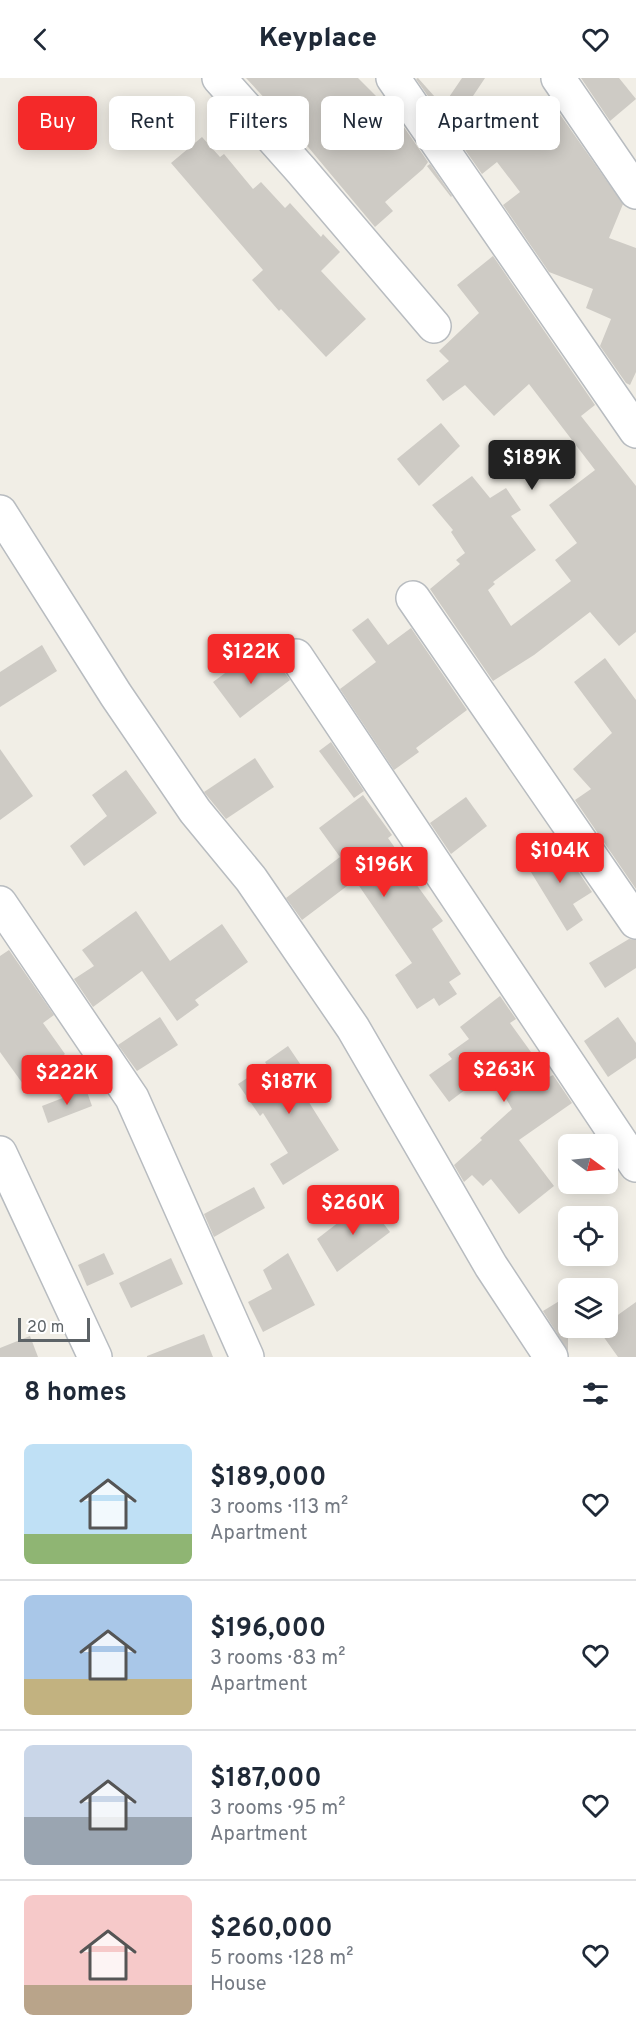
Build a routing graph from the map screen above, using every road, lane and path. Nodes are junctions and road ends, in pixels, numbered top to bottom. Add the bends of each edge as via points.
1 (219, 78) edge
2 (393, 78) edge
3 (558, 78) edge
4 (636, 192) edge
5 (434, 326) dead end
6 (636, 431) edge
7 (0, 512) edge
8 (413, 598) dead end
9 (296, 656) dead end
10 (0, 903) edge
11 (636, 922) edge
12 (0, 1153) edge
13 (636, 1165) edge
14 (95, 1357) edge
15 (247, 1357) edge
16 (551, 1357) edge

1 - 5 street
2 - 6 street
3 - 4 street
7 - 16 street via 195,811 251,879 353,1028 491,1266
8 - 11 street
9 - 13 street
10 - 15 street via 132,1098
12 - 14 street

